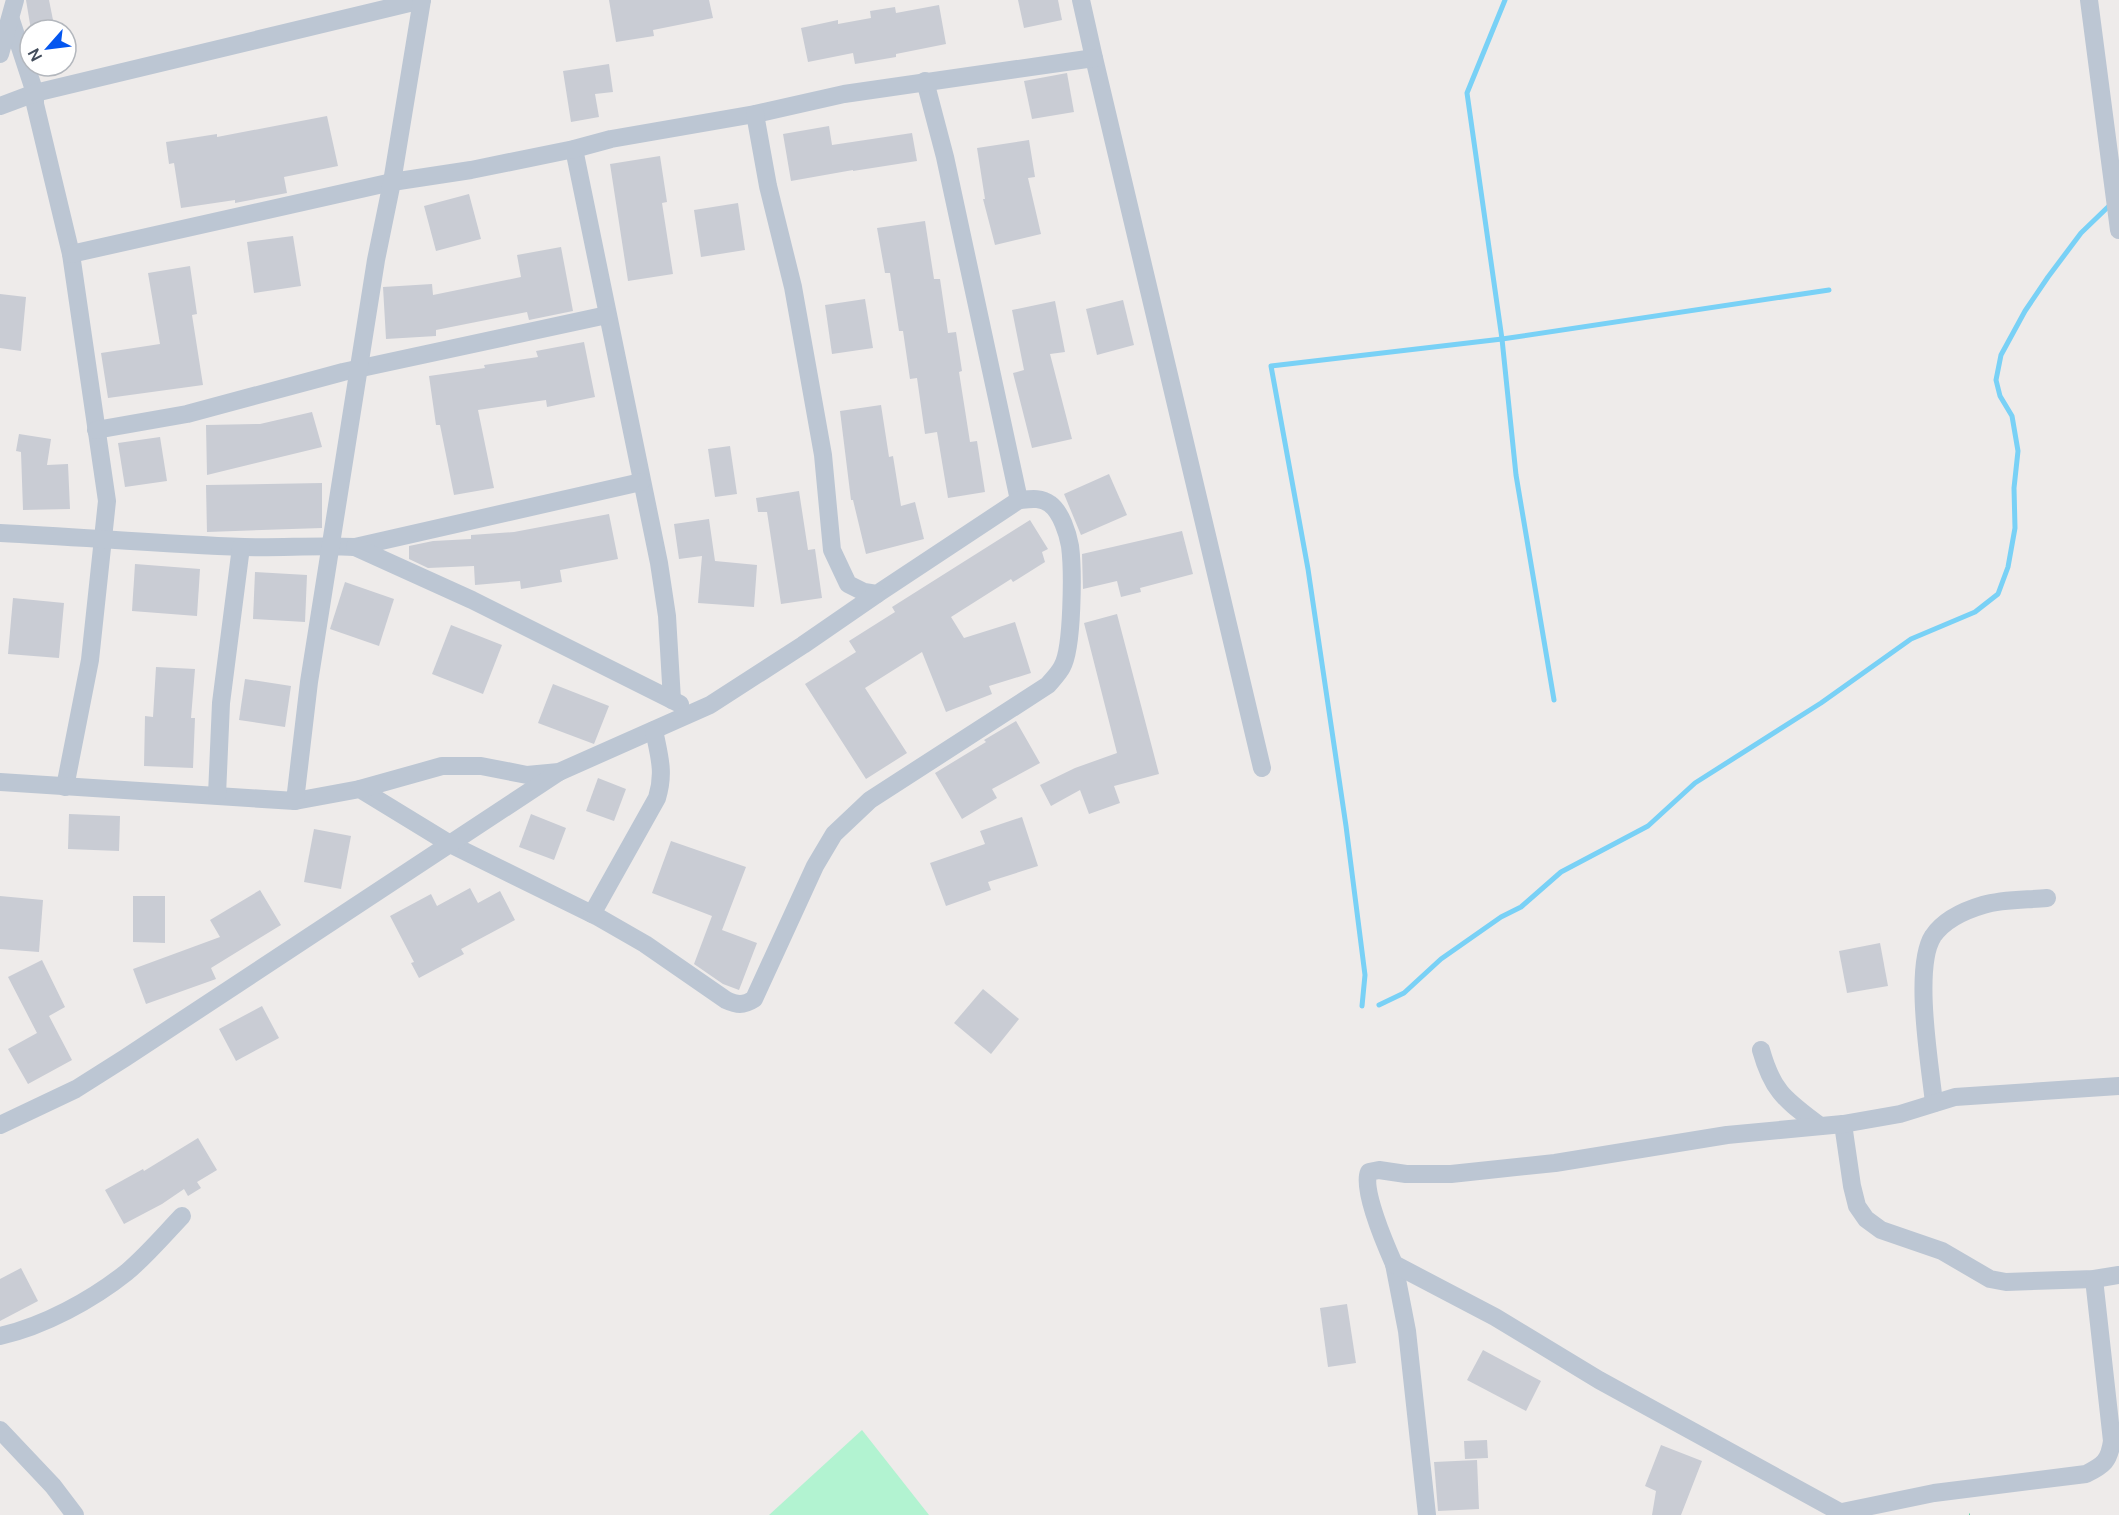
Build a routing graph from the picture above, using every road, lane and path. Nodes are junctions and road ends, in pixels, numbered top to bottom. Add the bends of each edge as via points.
1 (15, 0) edge
2 (422, 0) edge
3 (1081, 0) edge
4 (2089, 0) edge
5 (11, 20) junction
6 (0, 54) edge
7 (1094, 58) junction
8 (925, 81) junction
9 (35, 93) junction
10 (0, 106) edge
11 (754, 114) junction
12 (574, 149) junction
13 (392, 182) junction
14 (2119, 230) edge
15 (71, 254) junction
16 (607, 315) junction
17 (360, 368) junction
18 (96, 430) junction
19 (641, 482) junction
20 (1019, 500) junction
21 (0, 534) edge
22 (104, 538) junction
23 (332, 546) junction
24 (241, 547) junction
25 (355, 547) junction
26 (877, 594) junction
27 (672, 700) junction
28 (695, 712) junction
29 (654, 730) junction
30 (1262, 768) dead end
31 (559, 772) junction
32 (0, 782) edge
33 (65, 788) junction
34 (360, 789) junction
35 (217, 795) junction
36 (295, 801) junction
37 (450, 844) junction
38 (2047, 898) dead end
39 (592, 914) junction
40 (1761, 1050) dead end
41 (2119, 1086) edge
42 (1934, 1103) junction
43 (1843, 1124) junction
44 (0, 1125) edge
45 (1820, 1126) junction
46 (182, 1216) dead end
47 (1394, 1264) junction
48 (2119, 1275) edge
49 (2094, 1279) junction
50 (0, 1336) edge
51 (0, 1430) edge
52 (1844, 1514) edge
53 (75, 1515) edge
54 (1428, 1515) edge

1 - 5 street
2 - 9 street
2 - 13 street
3 - 7 street
4 - 14 street
5 - 6 street
5 - 9 street
7 - 8 street
7 - 30 street
8 - 11 street
8 - 20 street
9 - 10 street
9 - 15 street
11 - 12 street
11 - 26 street via 793,287 823,455 832,550 848,584
12 - 13 street
12 - 16 street
13 - 15 street
13 - 17 street
15 - 18 street
16 - 17 street
16 - 19 street
17 - 18 street via 187,414
17 - 23 street
18 - 22 street via 107,501
19 - 25 street
19 - 27 street via 667,616
20 - 26 street
20 - 39 street via 1036,498 1051,505 1070,545 1070,643 1063,666 1048,685 870,800 834,834 815,866 754,999 737,1005 726,1000 645,944
21 - 22 street
22 - 24 street
22 - 33 street via 90,660
23 - 24 street
23 - 25 street
23 - 36 street via 309,682
24 - 35 street via 221,703
25 - 27 street via 472,600
26 - 28 street via 746,683
27 - 28 street
28 - 29 street
29 - 31 street
29 - 39 street via 662,766 657,798
31 - 34 street via 527,775 481,766 442,766
31 - 37 street
32 - 33 street
33 - 35 street
34 - 36 street
34 - 37 street
35 - 36 street
37 - 39 street
37 - 44 street via 83,1084
38 - 42 street via 1985,904 1952,918 1934,936 1925,957 1923,1006
40 - 45 street via 1771,1081
41 - 42 street via 1966,1096
42 - 43 street via 1900,1114
43 - 45 street
43 - 49 street via 1857,1206 1881,1230 1942,1251 1990,1279
45 - 47 street via 1451,1174 1373,1170 1367,1176 1370,1194
46 - 50 street via 125,1273 62,1314 32,1328
47 - 52 street
47 - 54 street via 1407,1331
48 - 49 street
49 - 52 street via 2112,1441 2110,1456 2100,1467 2086,1474 1934,1493
51 - 53 street

